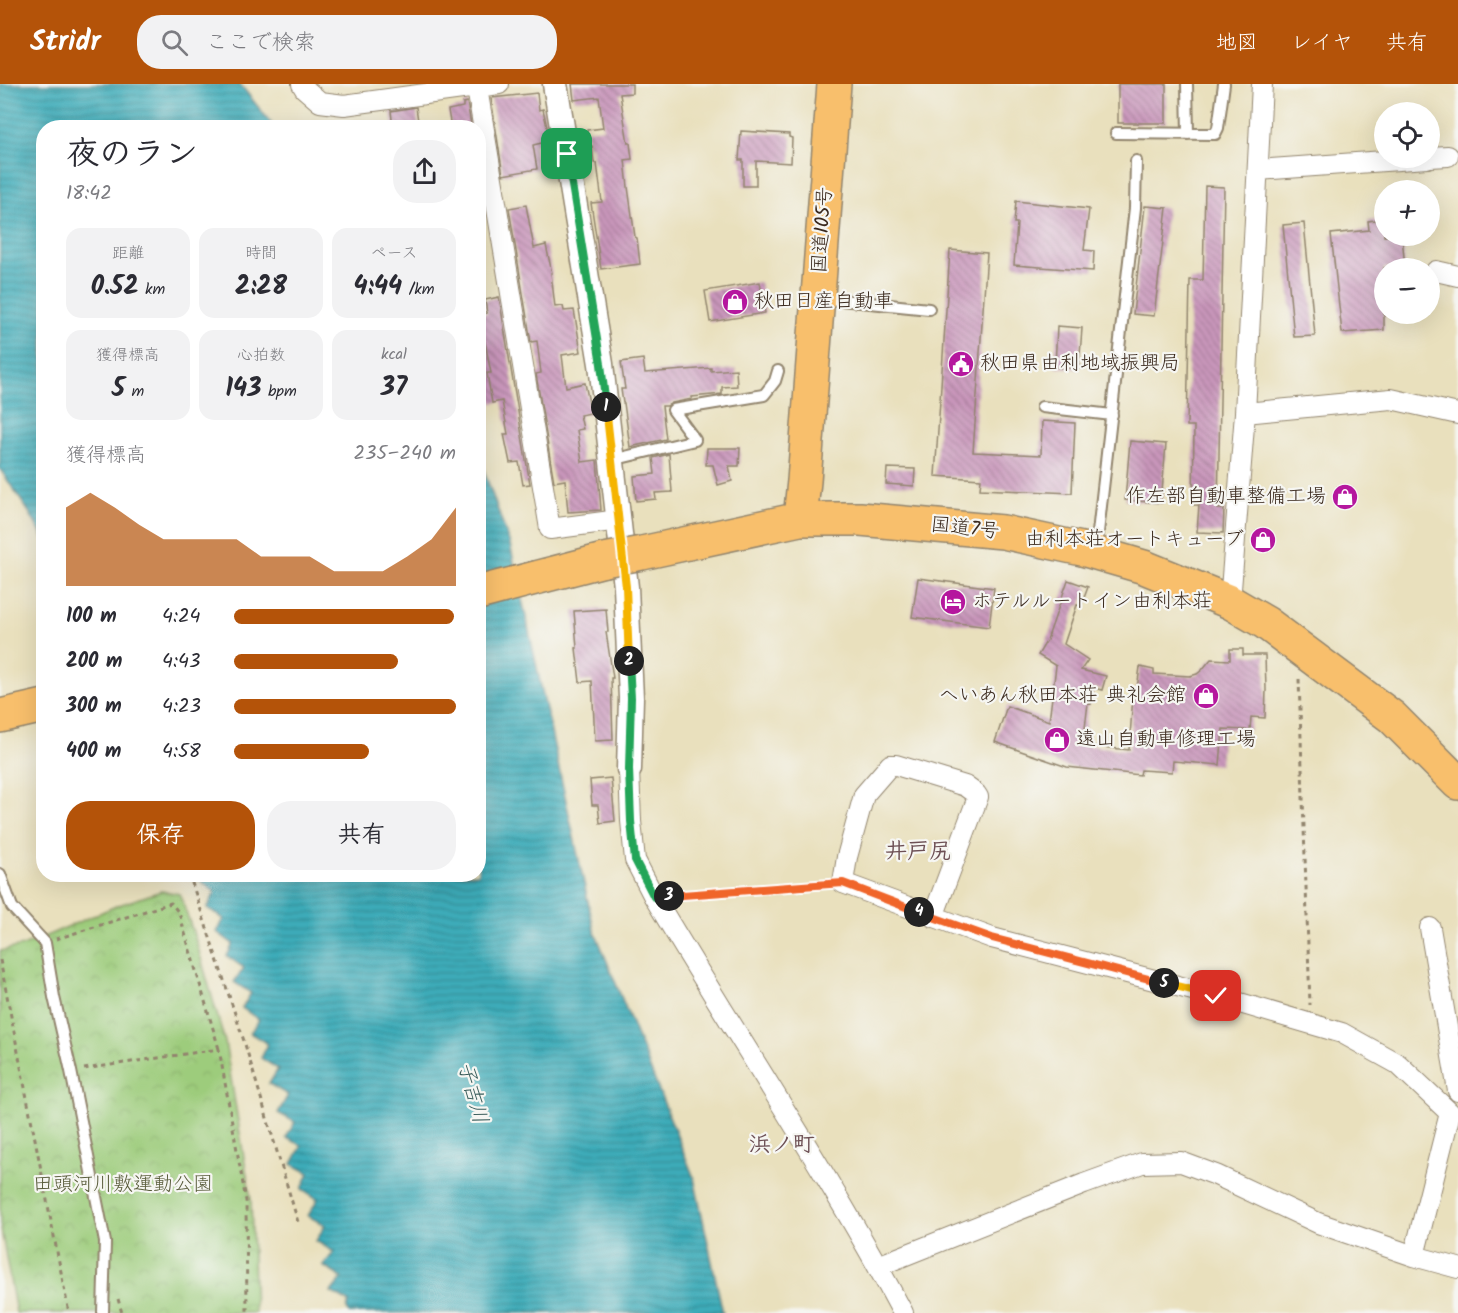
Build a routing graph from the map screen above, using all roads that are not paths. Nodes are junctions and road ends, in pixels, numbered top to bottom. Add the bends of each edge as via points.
1 (302, 84) edge
2 (499, 84) edge
3 (555, 84) edge
4 (834, 84) edge
5 (1187, 84) edge
6 (1224, 84) edge
7 (1262, 84) edge
8 (477, 88) junction
9 (482, 120) edge
10 (1116, 134) dead end
11 (1188, 134) junction
12 (486, 142) edge
13 (1136, 161) dead end
14 (1374, 161) edge
15 (1258, 170) junction
16 (1440, 273) edge
17 (1458, 276) edge
18 (818, 298) junction
19 (929, 309) dead end
20 (778, 371) dead end
21 (1042, 407) dead end
22 (1245, 413) junction
23 (1458, 414) edge
24 (1112, 415) junction
25 (612, 460) junction
26 (800, 519) junction
27 (619, 520) junction
28 (1096, 553) junction
29 (486, 591) edge
30 (1230, 602) junction
31 (36, 708) edge
32 (0, 716) edge
33 (629, 769) joint
34 (1458, 783) edge
35 (0, 874) edge
36 (933, 917) junction
37 (1430, 928) dead end
38 (1455, 1100) edge
39 (1414, 1256) junction
40 (878, 1266) junction
41 (1458, 1268) edge
42 (103, 1313) edge
43 (903, 1313) edge

1 - 8 street via 320,102 344,105
2 - 8 street
3 - 25 street via 601,364
4 - 18 highway, 国道105号
5 - 11 lane
6 - 11 lane via 1215,134
7 - 15 street
8 - 9 street
10 - 11 lane
12 - 27 street via 550,529
13 - 24 lane via 1135,208
14 - 15 street
15 - 22 street
16 - 17 street
18 - 19 lane
18 - 26 highway, 国道105号
20 - 25 lane via 764,395 674,410 695,440
21 - 24 lane
22 - 23 street via 1390,399
22 - 30 street
24 - 28 lane
25 - 27 street
26 - 28 highway, 国道7号 via 860,519 1004,532
26 - 29 highway, 国道7号, bridge via 604,560
27 - 33 street via 631,698
28 - 30 highway, 国道7号 via 1144,567
30 - 34 highway, 国道7号 via 1266,623 1392,717
31 - 32 highway
33 - 40 street via 635,860
35 - 42 lane via 12,907 45,943 105,1242
36 - 36 street via 843,883 864,795 890,765 965,786 978,797
36 - 38 street via 992,938 1342,1033
37 - 38 street
38 - 39 street
39 - 40 street via 1318,1223 1181,1162 1142,1162
39 - 41 street
40 - 43 street

